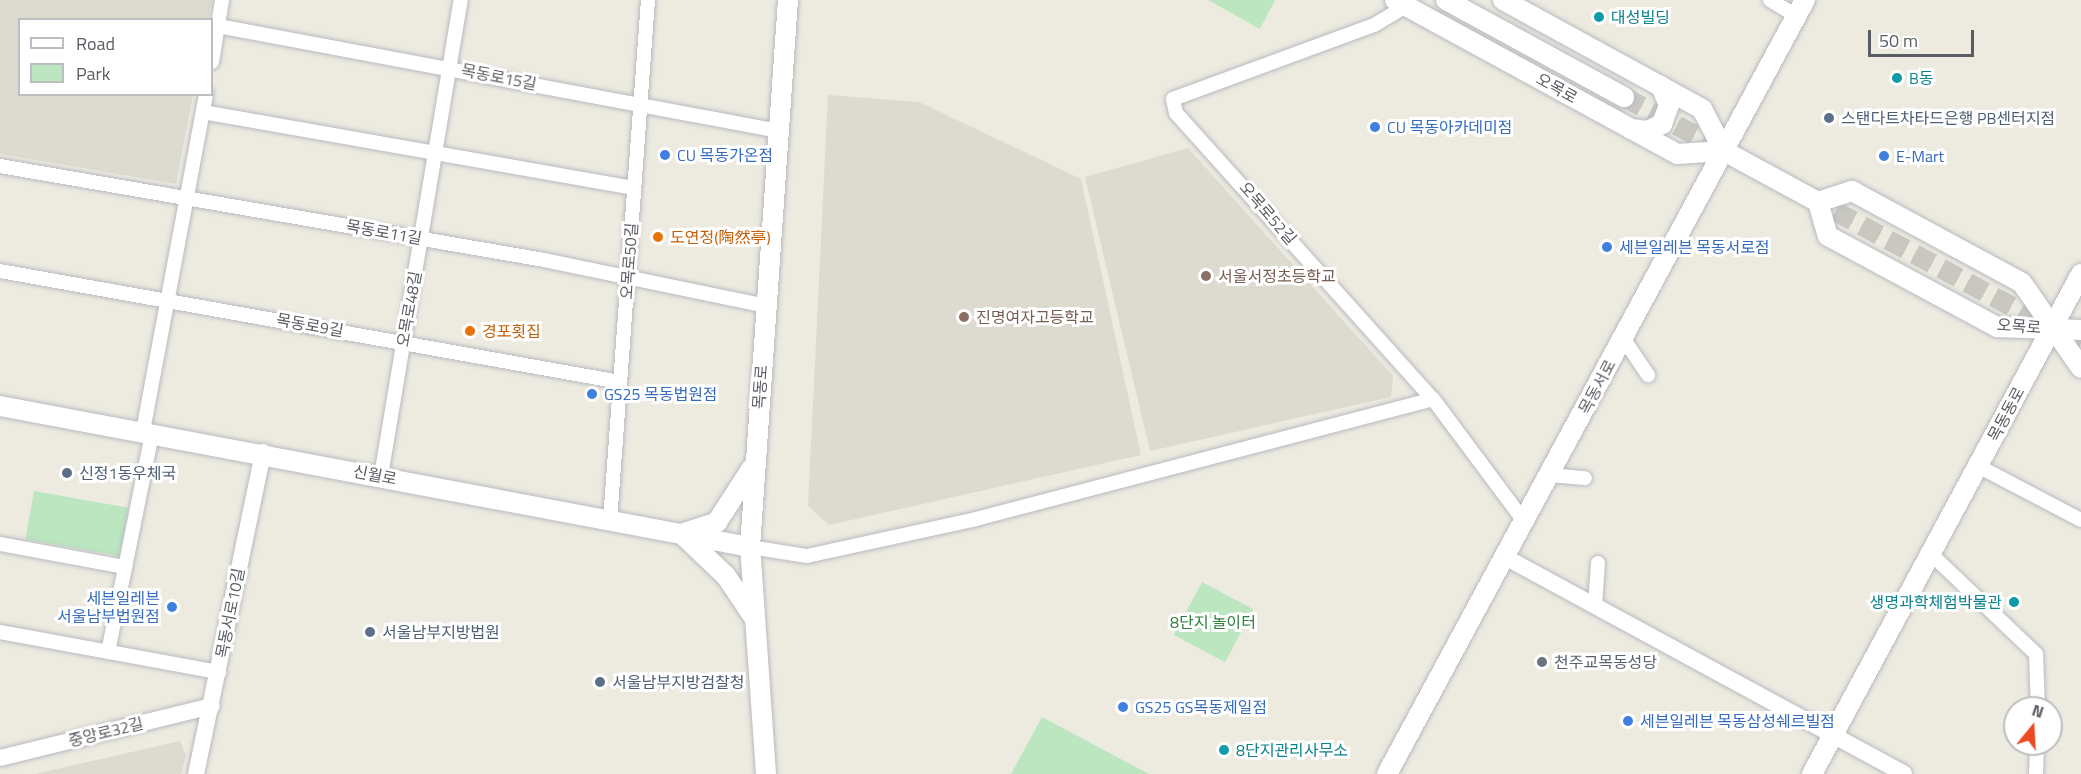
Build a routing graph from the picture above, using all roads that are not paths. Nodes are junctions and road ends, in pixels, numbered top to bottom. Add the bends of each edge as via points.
1 (222, 0) edge
2 (461, 0) edge
3 (648, 0) edge
4 (788, 0) edge
5 (1446, 0) edge
6 (1503, 0) edge
7 (1770, 0) edge
8 (1400, 3) edge
9 (1801, 8) edge
10 (218, 26) junction
11 (213, 56) edge
12 (450, 68) junction
13 (1661, 86) junction
14 (206, 96) edge
15 (1624, 97) tunnel mouth
16 (640, 105) junction
17 (203, 112) junction
18 (1631, 129) junction
19 (779, 131) junction
20 (1724, 151) junction
21 (435, 155) junction
22 (0, 166) edge
23 (634, 188) junction
24 (188, 198) junction
25 (1818, 202) junction
26 (421, 239) junction
27 (0, 271) edge
28 (2081, 274) edge
29 (629, 277) junction
30 (168, 300) junction
31 (766, 306) junction
32 (2052, 328) junction
33 (2081, 330) edge
34 (1623, 338) junction
35 (404, 342) junction
36 (2081, 368) edge
37 (1648, 375) dead end
38 (620, 382) junction
39 (1433, 399) junction
40 (0, 406) edge
41 (148, 432) junction
42 (263, 453) junction
43 (755, 463) junction
44 (1978, 466) junction
45 (1549, 475) junction
46 (381, 476) junction
47 (1586, 478) dead end
48 (2081, 520) edge
49 (1524, 521) junction
50 (610, 522) junction
51 (681, 533) junction
52 (0, 544) edge
53 (750, 547) junction
54 (1930, 554) junction
55 (1505, 557) junction
56 (1598, 563) dead end
57 (124, 567) junction
58 (1595, 606) junction
59 (756, 621) junction
60 (0, 633) edge
61 (108, 652) junction
62 (219, 672) junction
63 (2038, 696) edge
64 (212, 706) junction
65 (1833, 735) junction
66 (2037, 756) edge
67 (0, 758) edge
68 (196, 774) edge
69 (766, 774) edge
70 (1388, 774) edge
71 (1812, 774) edge
72 (1904, 774) edge
73 (2036, 774) edge

1 - 10 street
2 - 12 street, 오목로48길
3 - 16 street, 오목로50길
4 - 19 main road, 목동로
5 - 15 main road, 오목로
6 - 13 main road
7 - 9 street
8 - 18 main road, 오목로
8 - 39 street, 오목로52길 via 1374,25 1173,99 1176,113
9 - 20 main road, 목동서로
10 - 11 street
10 - 12 street, 목동로15길
12 - 16 street, 목동로15길
12 - 21 street, 오목로48길
13 - 18 main road via 1669,105 1662,123 1647,130
13 - 20 main road via 1702,109
14 - 17 street
16 - 19 street, 목동로15길
16 - 23 street, 오목로50길
17 - 21 street
17 - 24 street
18 - 20 main road, 오목로 via 1677,154
19 - 31 main road, 목동로
20 - 25 main road
20 - 34 main road, 목동서로
21 - 23 street
21 - 26 street, 오목로48길
22 - 24 street, 목동로11길
23 - 29 street, 오목로50길
24 - 26 street, 목동로11길
24 - 30 street
25 - 32 main road, 오목로 via 1828,236 1997,327
25 - 32 main road, 오목로 via 1852,191 1861,195 2022,283
26 - 29 street, 목동로11길
26 - 35 street, 오목로48길
27 - 30 street, 목동로9길
28 - 32 main road, 목동동로
29 - 31 street, 목동로11길
29 - 38 street, 오목로50길
30 - 35 street, 목동로9길
30 - 41 street
31 - 43 main road, 목동로
32 - 33 main road, 오목로
32 - 36 main road, 오목로
32 - 44 main road, 목동동로
34 - 37 street
34 - 45 main road, 목동서로
35 - 38 street, 목동로9길
35 - 46 street, 오목로48길
38 - 50 street, 오목로50길
39 - 49 street, 오목로52길
39 - 53 street via 976,519 807,556
40 - 41 main road, 신월로
41 - 42 main road, 신월로
41 - 57 street
42 - 46 main road, 신월로
42 - 62 street, 목동서로10길
43 - 51 main road via 717,522
43 - 53 main road, 목동로
44 - 48 street
44 - 54 main road, 목동동로
45 - 47 street
45 - 49 main road, 목동서로
46 - 50 main road, 신월로
49 - 55 main road, 목동서로
50 - 51 main road, 신월로
51 - 53 main road, 신월로
51 - 59 main road via 726,576
52 - 57 street
53 - 59 main road, 목동로
54 - 63 street via 2037,654
54 - 65 main road, 목동동로
55 - 58 street
55 - 70 main road, 목동서로
56 - 58 street
57 - 61 street
58 - 65 street
59 - 69 main road, 목동로
60 - 61 street
61 - 62 street
62 - 64 street, 목동서로10길
64 - 67 street, 중앙로32길
64 - 68 street, 목동서로10길
65 - 71 main road, 목동동로
65 - 72 street
66 - 73 street

